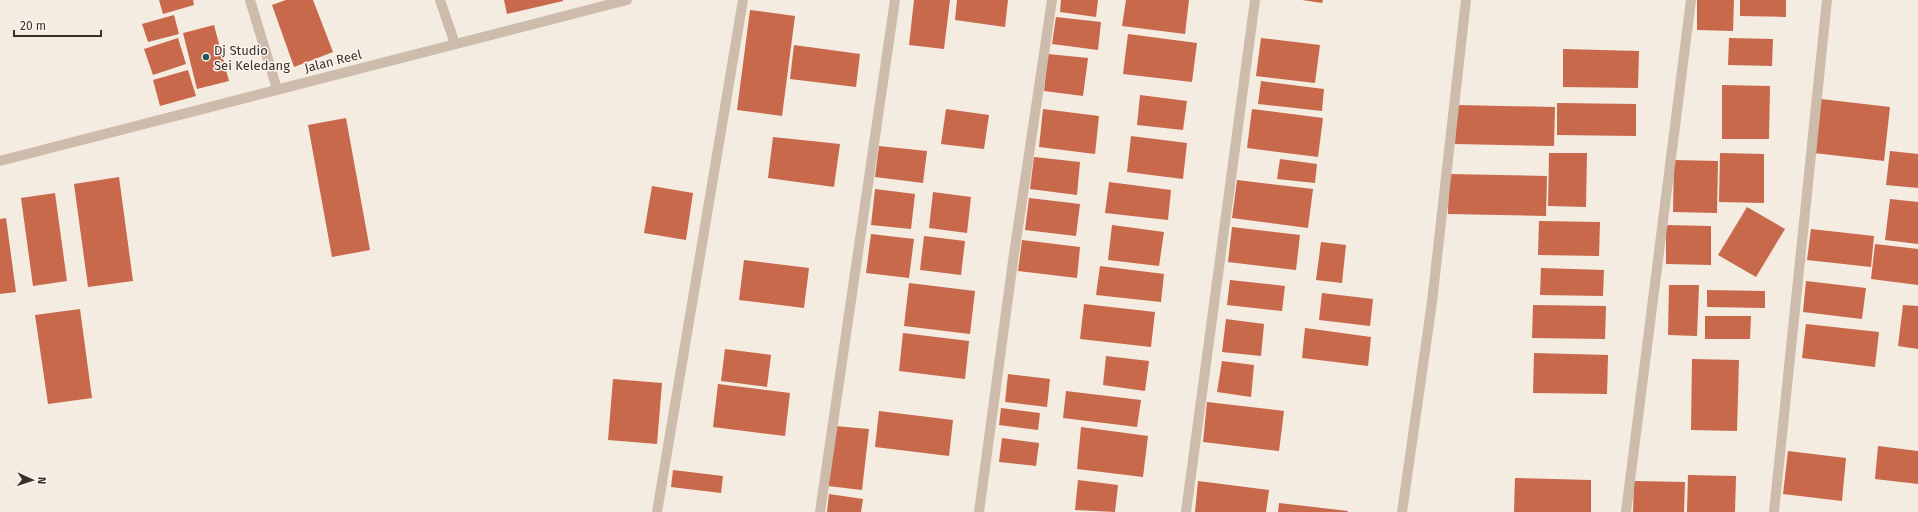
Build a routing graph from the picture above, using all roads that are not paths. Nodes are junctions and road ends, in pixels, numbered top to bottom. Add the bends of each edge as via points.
1 (250, 0) edge
2 (440, 0) edge
3 (627, 0) edge
4 (743, 0) edge
5 (895, 0) edge
6 (1052, 0) edge
7 (1255, 0) edge
8 (1466, 0) edge
9 (1691, 0) edge
10 (1827, 0) edge
11 (455, 44) junction
12 (277, 89) junction
13 (0, 161) edge
14 (657, 512) edge
15 (820, 512) edge
16 (979, 512) edge
17 (1186, 512) edge
18 (1402, 512) edge
19 (1626, 512) edge
20 (1774, 512) edge

1 - 12 street
2 - 11 street
3 - 11 street, Jalan Reel
4 - 14 street
5 - 15 street
6 - 16 street
7 - 17 street
8 - 18 street via 1432,302
9 - 19 street
10 - 20 street
11 - 12 street, Jalan Reel
12 - 13 street, Jalan Reel

